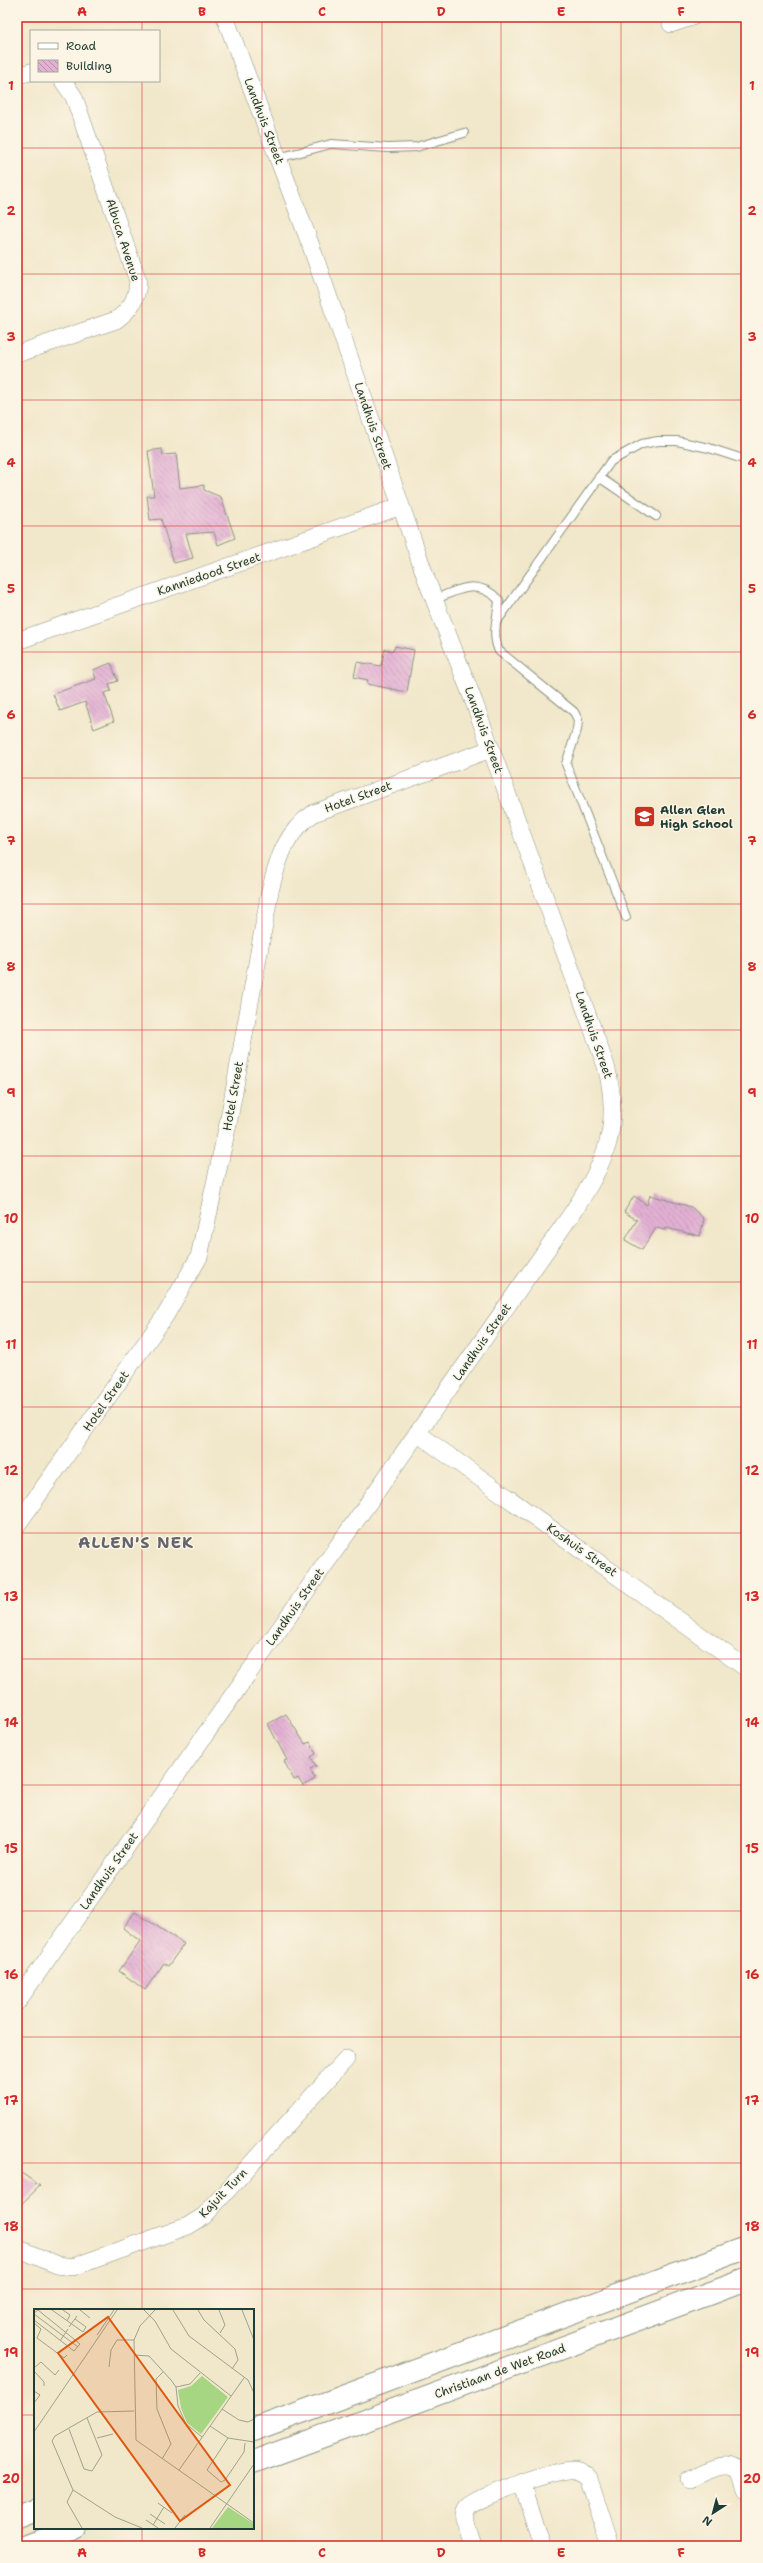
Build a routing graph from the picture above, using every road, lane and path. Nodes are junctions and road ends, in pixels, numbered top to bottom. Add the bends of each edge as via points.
1 (225, 17) edge
2 (692, 17) edge
3 (671, 24) dead end
4 (30, 72) edge
5 (17, 76) edge
6 (64, 82) edge
7 (464, 132) dead end
8 (278, 158) junction
9 (17, 354) edge
10 (746, 460) edge
11 (599, 477) junction
12 (401, 506) junction
13 (656, 516) dead end
14 (434, 600) junction
15 (496, 622) junction
16 (17, 642) edge
17 (490, 749) junction
18 (626, 917) dead end
19 (418, 1433) junction
20 (17, 1525) edge
21 (746, 1668) edge
22 (17, 2001) edge
23 (346, 2059) dead end
24 (17, 2248) edge
25 (746, 2248) edge
26 (746, 2280) edge
27 (254, 2430) edge
28 (254, 2462) edge
29 (689, 2479) dead end
30 (522, 2482) junction
31 (746, 2491) edge
32 (34, 2510) edge
33 (17, 2517) edge
34 (72, 2529) edge
35 (27, 2546) edge
36 (472, 2546) edge
37 (542, 2546) edge
38 (611, 2546) edge

1 - 8 street, Landhuis Street
2 - 3 street
4 - 5 street
6 - 9 street, Albuca Avenue via 77,104 138,281 138,293 126,313 116,320
7 - 8 lane via 416,147 331,144
8 - 12 street, Landhuis Street
10 - 11 lane via 696,445 658,441 626,451 611,461
11 - 13 lane
11 - 15 lane
12 - 14 street, Landhuis Street
12 - 16 street, Kanniedood Street
14 - 15 lane via 463,587 492,593 500,600
14 - 17 street, Landhuis Street
15 - 18 lane via 495,642 499,651 574,712 578,720 566,764
17 - 19 street, Landhuis Street via 606,1066 612,1106 612,1129 606,1153 595,1178
17 - 20 street, Hotel Street via 314,813 301,821 287,838 278,859 270,891 229,1120 199,1257 165,1316
19 - 21 street, Koshuis Street
19 - 22 street, Landhuis Street
23 - 24 street, Kajuit Turn via 204,2216 188,2226 73,2267 57,2265
25 - 27 main road
26 - 28 main road, Christiaan de Wet Road
29 - 31 street via 723,2465 734,2467 740,2472
30 - 36 street via 477,2501 468,2508 464,2520
30 - 37 street
30 - 38 street via 573,2470 584,2473 590,2479
32 - 33 main road
34 - 35 main road

